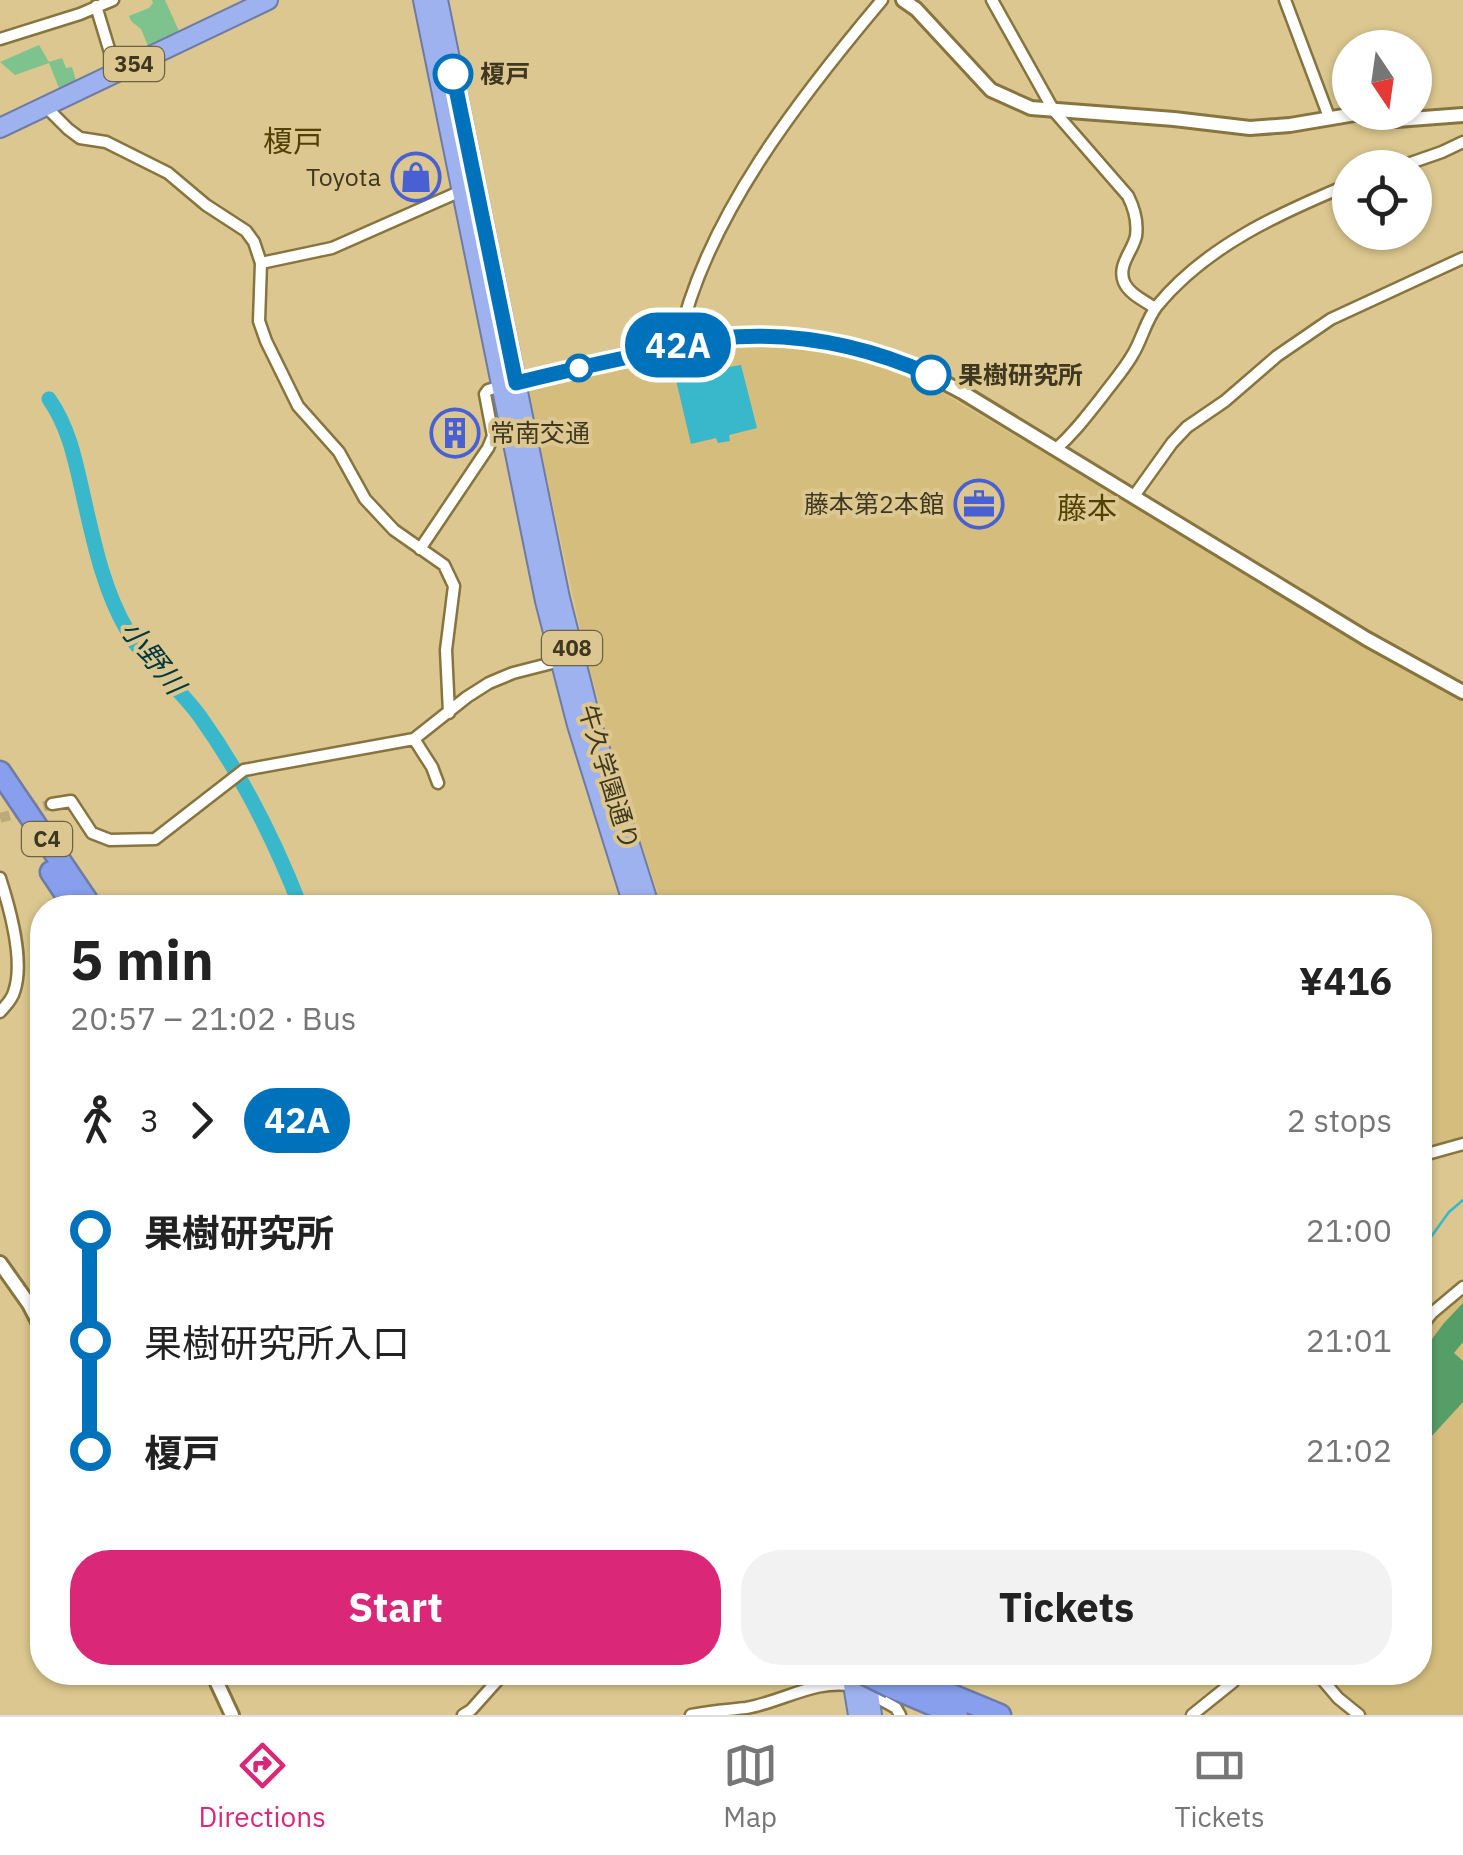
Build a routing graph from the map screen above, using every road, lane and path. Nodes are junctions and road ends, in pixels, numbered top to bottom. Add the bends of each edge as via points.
1 (112, 0) edge
2 (268, 0) edge
3 (423, 0) edge
4 (438, 0) edge
5 (882, 0) edge
6 (903, 0) edge
7 (992, 0) edge
8 (1285, 0) edge
9 (96, 6) junction
10 (0, 39) edge
11 (116, 72) junction
12 (46, 106) junction
13 (1054, 110) junction
14 (1463, 115) edge
15 (1329, 118) junction
16 (0, 128) edge
17 (1463, 142) edge
18 (1432, 155) edge
19 (461, 191) junction
20 (1332, 191) edge
21 (1463, 258) edge
22 (261, 263) junction
23 (1156, 308) junction
24 (678, 345) junction
25 (509, 384) junction
26 (1056, 449) junction
27 (1134, 496) junction
28 (420, 549) junction
29 (560, 661) junction
30 (1463, 692) edge
31 (448, 713) junction
32 (414, 739) junction
33 (0, 772) edge
34 (438, 783) dead end
35 (0, 796) edge
36 (52, 804) dead end
37 (0, 878) edge
38 (66, 895) edge
39 (83, 895) edge
40 (630, 895) edge
41 (646, 895) edge
42 (0, 1012) edge
43 (1463, 1144) edge
44 (1432, 1153) edge
45 (0, 1263) edge
46 (1463, 1287) edge
47 (30, 1304) edge
48 (1432, 1313) edge
49 (218, 1685) edge
50 (494, 1685) edge
51 (829, 1685) edge
52 (860, 1685) edge
53 (862, 1685) edge
54 (867, 1685) edge
55 (903, 1685) edge
56 (909, 1685) edge
57 (1229, 1685) edge
58 (1327, 1685) edge
59 (471, 1713) edge
60 (232, 1715) edge
61 (692, 1715) edge
62 (858, 1715) edge
63 (872, 1715) edge
64 (900, 1715) edge
65 (957, 1715) edge
66 (1000, 1715) edge
67 (1192, 1715) edge
68 (1360, 1715) edge

1 - 9 street
2 - 11 highway, 354
3 - 19 highway, 牛久学園通り / 408
4 - 25 highway, 牛久学園通り / 408
5 - 24 street via 822,71 739,196 696,283
6 - 13 street via 991,90
7 - 13 street
8 - 15 street
9 - 10 street
9 - 11 street
11 - 12 highway, 354
12 - 16 highway, 354
12 - 22 street via 80,138 106,142 168,174 246,231
13 - 15 street via 1250,128
13 - 23 street via 1128,196 1136,240 1122,271 1124,283
14 - 15 street
17 - 18 street
19 - 22 street via 332,248
19 - 25 highway, 牛久学園通り / 408
20 - 23 street via 1223,247
21 - 27 street via 1331,319 1278,356 1172,442
22 - 28 street via 259,321 290,392 349,466 365,499
23 - 26 street via 1123,370
24 - 25 street
24 - 26 street via 780,336 847,346 934,376
25 - 28 street via 488,390 488,448
25 - 29 highway, 牛久学園通り / 408
25 - 41 highway, 牛久学園通り / 408 via 574,658
26 - 27 street
27 - 30 street
28 - 31 street via 444,565 454,586
29 - 31 street via 489,684
29 - 40 highway, 牛久学園通り / 408
31 - 32 street
32 - 34 street
32 - 36 street via 244,770 155,839 110,840 92,832 71,801
33 - 39 highway, C4
35 - 38 highway, C4
37 - 42 street via 17,960 14,996
43 - 44 street
45 - 47 street
46 - 48 street
49 - 60 street
50 - 59 street
51 - 61 street via 748,1708
52 - 62 highway
53 - 63 highway
54 - 64 street
55 - 65 highway
56 - 66 highway
57 - 67 street
58 - 68 street

